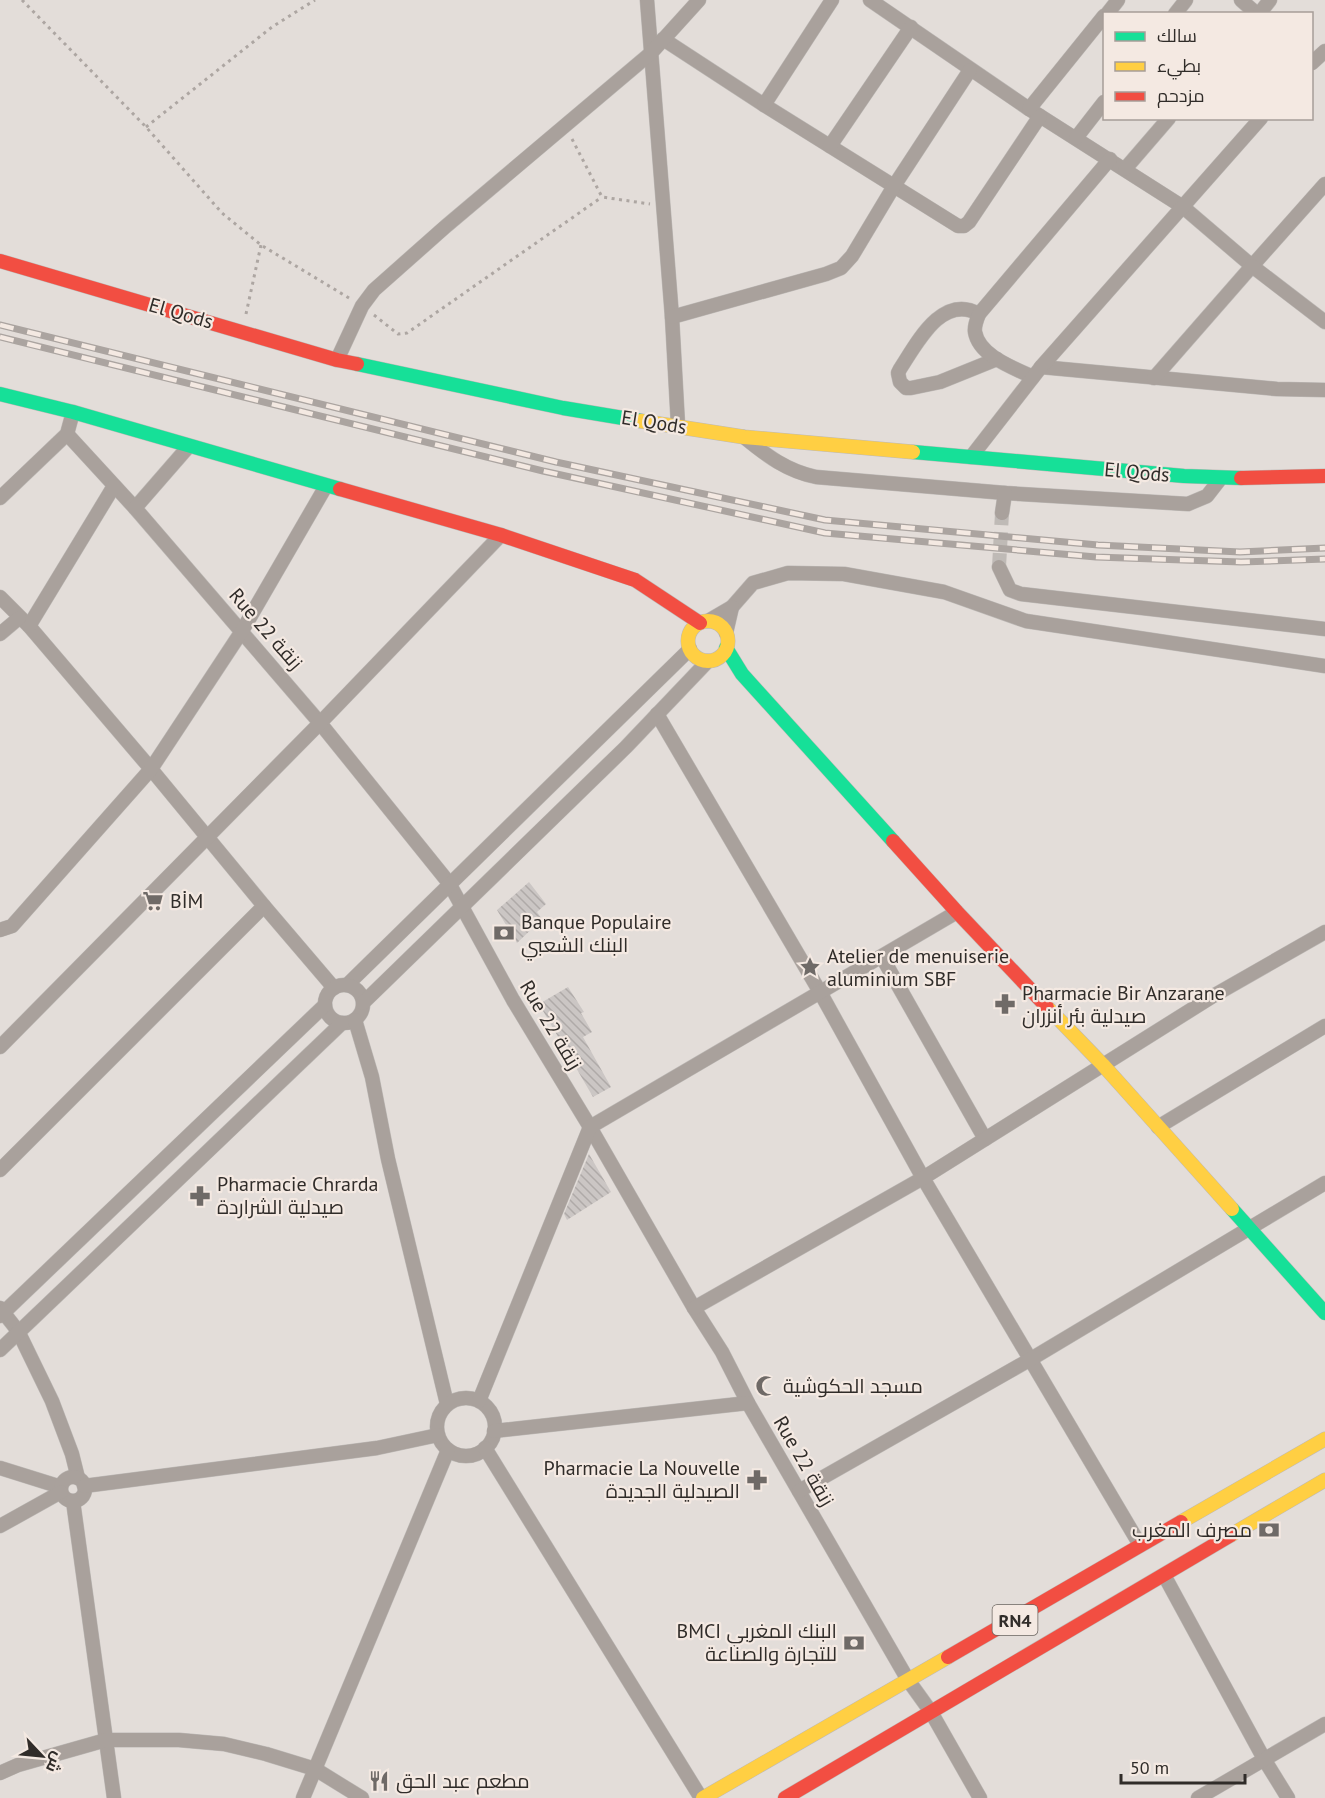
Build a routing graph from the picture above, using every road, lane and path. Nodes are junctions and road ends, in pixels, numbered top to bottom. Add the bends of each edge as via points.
1 (22, 0) edge
2 (315, 0) edge
3 (647, 0) edge
4 (699, 0) edge
5 (832, 0) edge
6 (870, 0) edge
7 (1118, 0) edge
8 (1186, 0) edge
9 (1241, 0) edge
10 (1270, 0) edge
11 (1108, 12) edge
12 (1177, 12) edge
13 (1256, 12) edge
14 (1260, 12) edge
15 (1103, 19) edge
16 (911, 27) junction
17 (663, 39) junction
18 (1325, 51) edge
19 (651, 53) junction
20 (1313, 61) edge
21 (970, 70) junction
22 (1103, 103) edge
23 (764, 105) junction
24 (1034, 112) junction
25 (1167, 120) edge
26 (1259, 120) edge
27 (565, 125) junction
28 (146, 127) junction
29 (1076, 138) junction
30 (830, 146) junction
31 (1110, 159) junction
32 (1125, 169) junction
33 (1325, 184) edge
34 (894, 186) junction
35 (602, 197) junction
36 (663, 206) junction
37 (1183, 207) junction
38 (261, 245) junction
39 (0, 261) edge
40 (1252, 266) junction
41 (362, 306) junction
42 (979, 314) junction
43 (672, 317) junction
44 (1325, 322) edge
45 (243, 331) junction
46 (997, 359) junction
47 (337, 360) junction
48 (1037, 372) junction
49 (1154, 378) junction
50 (1325, 390) edge
51 (0, 394) edge
52 (73, 412) junction
53 (678, 425) junction
54 (67, 434) junction
55 (744, 437) junction
56 (189, 446) junction
57 (971, 457) junction
58 (1325, 476) edge
59 (1221, 478) junction
60 (114, 486) junction
61 (326, 486) junction
62 (1005, 493) junction
63 (0, 498) edge
64 (135, 508) junction
65 (1002, 513) tunnel mouth
66 (501, 535) junction
67 (999, 567) tunnel mouth
68 (0, 597) edge
69 (666, 601) junction
70 (732, 607) junction
71 (24, 622) junction
72 (704, 622) junction
73 (1325, 629) edge
74 (242, 631) junction
75 (726, 633) junction
76 (0, 634) edge
77 (689, 634) junction
78 (726, 648) junction
79 (690, 649) junction
80 (712, 660) junction
81 (1325, 666) edge
82 (742, 674) junction
83 (657, 714) junction
84 (320, 723) junction
85 (151, 769) junction
86 (207, 836) junction
87 (449, 883) junction
88 (264, 906) junction
89 (461, 907) junction
90 (957, 912) junction
91 (0, 930) edge
92 (1325, 932) edge
93 (882, 957) junction
94 (340, 986) junction
95 (820, 992) junction
96 (363, 1003) junction
97 (325, 1005) junction
98 (348, 1021) junction
99 (1325, 1026) edge
100 (0, 1047) edge
101 (1103, 1065) junction
102 (590, 1127) junction
103 (1158, 1127) junction
104 (985, 1139) junction
105 (0, 1170) edge
106 (922, 1178) junction
107 (1325, 1183) edge
108 (1249, 1228) junction
109 (694, 1308) junction
110 (1, 1313) edge
111 (1325, 1313) edge
112 (18, 1332) junction
113 (0, 1350) edge
114 (1031, 1359) junction
115 (479, 1401) junction
116 (748, 1403) junction
117 (447, 1404) junction
118 (494, 1431) junction
119 (438, 1435) junction
120 (1325, 1439) edge
121 (485, 1448) junction
122 (448, 1450) junction
123 (0, 1468) edge
124 (1325, 1480) edge
125 (81, 1482) junction
126 (61, 1490) junction
127 (799, 1491) junction
128 (73, 1501) junction
129 (0, 1526) edge
130 (1140, 1545) junction
131 (1164, 1575) junction
132 (908, 1680) junction
133 (931, 1712) junction
134 (1325, 1724) edge
135 (106, 1740) junction
136 (1264, 1759) junction
137 (315, 1769) junction
138 (0, 1773) edge
139 (114, 1798) edge
140 (303, 1798) edge
141 (362, 1798) edge
142 (702, 1798) edge
143 (785, 1798) edge
144 (980, 1798) edge
145 (1198, 1798) edge
146 (1287, 1798) edge

1 - 28 path
2 - 28 path via 272,27
3 - 19 street
4 - 17 street
5 - 23 street
6 - 16 street
7 - 11 street
8 - 12 street
9 - 13 street
10 - 14 street
15 - 24 street
16 - 21 street
16 - 30 street
17 - 19 street
17 - 23 street
18 - 20 street
19 - 27 street
19 - 36 street
21 - 24 street
21 - 34 street
22 - 29 street
23 - 30 street
24 - 29 street
24 - 34 street via 964,226
25 - 32 street
26 - 37 street
27 - 35 path
27 - 41 street via 374,290
28 - 38 path via 222,213
29 - 31 street
30 - 34 street
31 - 32 street
31 - 42 street
32 - 37 street
33 - 40 street
34 - 43 street via 841,268
35 - 36 path
35 - 41 path via 407,333 398,334
36 - 43 street
37 - 40 street
37 - 48 street
38 - 41 path
38 - 45 path
39 - 45 main road, El Qods
40 - 44 street
40 - 49 street
41 - 47 street
42 - 46 street via 975,332 981,345
42 - 46 street via 961,307 943,314 924,333 898,378 906,388 913,388 940,382
43 - 53 street
45 - 47 main road, El Qods
46 - 48 street
47 - 53 main road, El Qods via 563,408
48 - 49 street
48 - 57 street
49 - 50 street
51 - 52 main road
52 - 54 street
52 - 56 main road
53 - 55 main road, El Qods
54 - 60 street, Rue 22 زنقة
54 - 63 street
55 - 57 main road, El Qods
55 - 62 street via 782,466 805,475
56 - 61 main road
56 - 64 street
57 - 59 main road, El Qods
58 - 59 main road, El Qods
59 - 62 street via 1207,496 1188,504
60 - 64 street, Rue 22 زنقة
60 - 71 street
61 - 66 main road
61 - 74 street
62 - 65 street
64 - 74 street, Rue 22 زنقة
66 - 69 main road via 635,580
66 - 84 street
67 - 73 street via 1010,590 1021,594
68 - 71 street
69 - 72 main road
69 - 77 main road
70 - 72 street
70 - 75 street
70 - 81 street via 753,583 788,573 844,574 944,592 1026,621
71 - 76 street
71 - 85 street
72 - 75 main road via 722,627
72 - 77 main road
74 - 84 street, Rue 22 زنقة
74 - 85 street
75 - 78 main road
77 - 79 main road
78 - 80 main road
78 - 82 main road
79 - 80 main road via 694,656
79 - 87 street
80 - 82 main road
80 - 83 street
82 - 90 main road
83 - 89 street
83 - 95 street
84 - 86 street
84 - 87 street, Rue 22 زنقة
85 - 86 street
85 - 91 street via 12,926
86 - 88 street
86 - 100 street
87 - 89 street, Rue 22 زنقة
87 - 94 street
88 - 94 street
88 - 105 street
89 - 96 street
89 - 102 street, Rue 22 زنقة
90 - 93 street
90 - 101 main road
92 - 101 street
93 - 95 street
93 - 104 street
94 - 96 street via 358,991
94 - 97 street via 329,992
95 - 102 street
95 - 106 street
96 - 98 street via 363,1009
97 - 98 street via 330,1017
97 - 110 street
98 - 112 street
98 - 117 street via 372,1077 390,1171
99 - 103 street
101 - 103 main road
101 - 104 street
102 - 109 street, Rue 22 زنقة
102 - 115 street
103 - 108 main road
104 - 106 street
106 - 109 street
106 - 114 street
107 - 108 street
108 - 111 main road
108 - 114 street
109 - 116 street, Rue 22 زنقة
110 - 112 street
112 - 113 street
112 - 125 street via 52,1401
114 - 127 street
114 - 130 street
115 - 117 street via 462,1398
115 - 118 street via 492,1413
116 - 118 street
116 - 127 street, Rue 22 زنقة
117 - 119 street via 438,1419
118 - 121 street
119 - 122 street
119 - 125 street via 377,1448
120 - 130 main road, RN4
121 - 122 street via 467,1456
121 - 142 street
122 - 137 street
123 - 126 street
124 - 131 main road, RN4
125 - 126 street via 67,1479
125 - 128 street via 82,1496
126 - 128 street
126 - 129 street
127 - 132 street, Rue 22 زنقة
128 - 135 street
130 - 132 main road, RN4
131 - 133 main road, RN4
131 - 136 street
132 - 133 street, Rue 22 زنقة
132 - 142 main road, RN4
133 - 143 main road, RN4
133 - 144 street, Rue 22 زنقة
134 - 136 street
135 - 137 street via 224,1744
135 - 138 street
135 - 139 street
136 - 145 street
136 - 146 street
137 - 140 street
137 - 141 street

